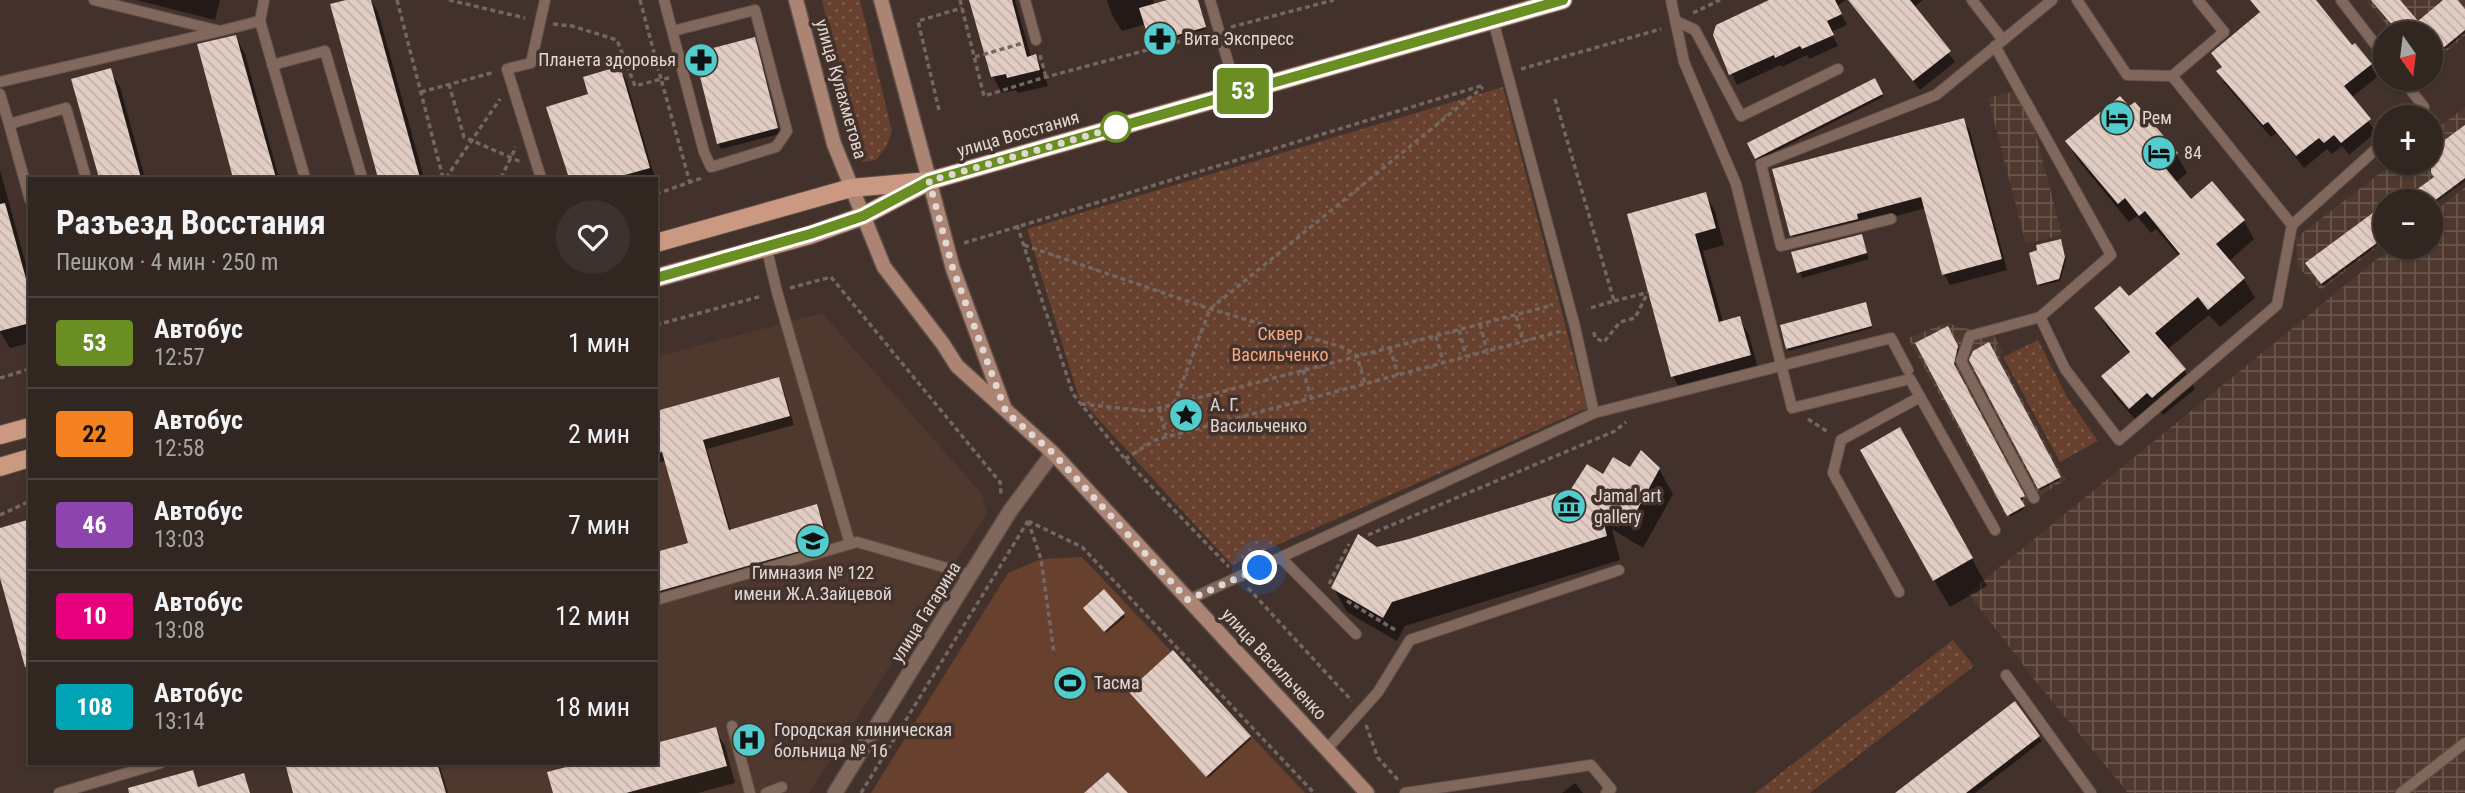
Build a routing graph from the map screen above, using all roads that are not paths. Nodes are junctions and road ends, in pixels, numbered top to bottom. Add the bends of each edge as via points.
1 (94, 0) edge
2 (264, 0) edge
3 (545, 0) edge
4 (664, 0) edge
5 (796, 0) edge
6 (881, 0) edge
7 (1025, 0) edge
8 (1210, 0) edge
9 (1563, 0) edge
10 (1671, 0) edge
11 (1972, 0) edge
12 (2052, 0) edge
13 (2077, 0) edge
14 (2198, 0) edge
15 (2341, 0) edge
16 (260, 20) junction
17 (1493, 20) junction
18 (1676, 21) junction
19 (220, 31) junction
20 (673, 32) junction
21 (1036, 40) road end
22 (2373, 41) edge
23 (1999, 43) junction
24 (272, 65) junction
25 (1838, 69) dead end
26 (2172, 76) junction
27 (0, 82) edge
28 (2411, 91) edge
29 (1237, 93) junction
30 (0, 94) edge
31 (2422, 105) edge
32 (9, 124) junction
33 (2373, 152) edge
34 (539, 174) edge
35 (86, 177) edge
36 (305, 177) edge
37 (362, 177) edge
38 (929, 181) junction
39 (851, 188) junction
40 (28, 194) edge
41 (863, 216) junction
42 (1891, 219) dead end
43 (2292, 225) junction
44 (658, 242) edge
45 (766, 246) junction
46 (658, 277) edge
47 (2040, 317) junction
48 (1781, 367) junction
49 (1908, 370) dead end
50 (1920, 397) junction
51 (1006, 412) junction
52 (1594, 413) junction
53 (28, 428) edge
54 (0, 435) edge
55 (1053, 453) junction
56 (28, 459) edge
57 (0, 467) edge
58 (2034, 498) dead end
59 (1995, 530) dead end
60 (850, 544) junction
61 (1281, 558) junction
62 (1619, 570) dead end
63 (971, 575) junction
64 (1899, 592) dead end
65 (658, 599) edge
66 (1188, 600) junction
67 (1356, 634) dead end
68 (2006, 676) dead end
69 (732, 726) dead end
70 (2465, 743) edge
71 (1327, 749) junction
72 (154, 765) edge
73 (782, 788) dead end
74 (59, 793) edge
75 (750, 793) edge
76 (766, 793) edge
77 (835, 793) edge
78 (1367, 793) edge
79 (1407, 793) edge
80 (1606, 793) edge
81 (2091, 793) edge
82 (2401, 793) edge

1 - 19 lane
2 - 16 lane
3 - 34 lane via 531,63 507,69
4 - 20 lane
5 - 39 main road, улица Кулахметова via 834,144
6 - 38 main road
7 - 21 lane
8 - 29 lane
9 - 17 main road, улица Восстания
10 - 18 lane
11 - 23 lane
12 - 23 lane
13 - 26 lane via 2127,75
14 - 26 lane via 2224,33
15 - 22 lane
16 - 19 lane
16 - 24 lane
17 - 29 main road, улица Восстания
17 - 52 lane
18 - 25 lane via 1695,30 1741,116
18 - 48 lane via 1684,62 1736,184
19 - 27 lane
20 - 20 lane via 711,167 776,147 787,131 755,10
23 - 42 lane via 1937,94 1761,164 1781,246
23 - 47 lane via 2111,255
24 - 36 lane
24 - 37 lane via 326,51
26 - 43 lane
28 - 31 lane
29 - 38 main road, улица Восстания
30 - 32 lane
32 - 35 lane via 66,108
32 - 40 lane
33 - 43 lane
38 - 39 main road, улица Восстания
38 - 41 main road, улица Восстания
38 - 51 main road, улица Васильченко via 953,269
39 - 41 main road
39 - 44 main road, улица Восстания
41 - 45 main road, улица Восстания
41 - 51 main road, улица Васильченко via 884,267 957,366
43 - 47 lane via 2277,304 2119,440 2065,369
45 - 46 main road, улица Восстания
45 - 60 lane
47 - 58 lane via 1970,336 1961,361
48 - 49 lane via 1891,338
48 - 50 lane via 1792,408 1910,379
48 - 52 lane
50 - 59 lane
50 - 64 lane via 1841,440 1833,473
51 - 55 main road, улица Васильченко
52 - 61 lane
53 - 54 main road
55 - 63 street, улица Гагарина
55 - 66 main road, улица Васильченко
56 - 57 main road
60 - 63 lane via 857,542
60 - 65 lane
61 - 66 lane
61 - 67 lane
62 - 71 lane via 1410,640 1378,692
63 - 77 street, улица Гагарина
66 - 71 main road, улица Васильченко
68 - 81 lane
69 - 75 lane
70 - 82 lane
71 - 78 main road, улица Васильченко
72 - 74 lane
73 - 76 lane
79 - 80 lane via 1591,765 1611,789

